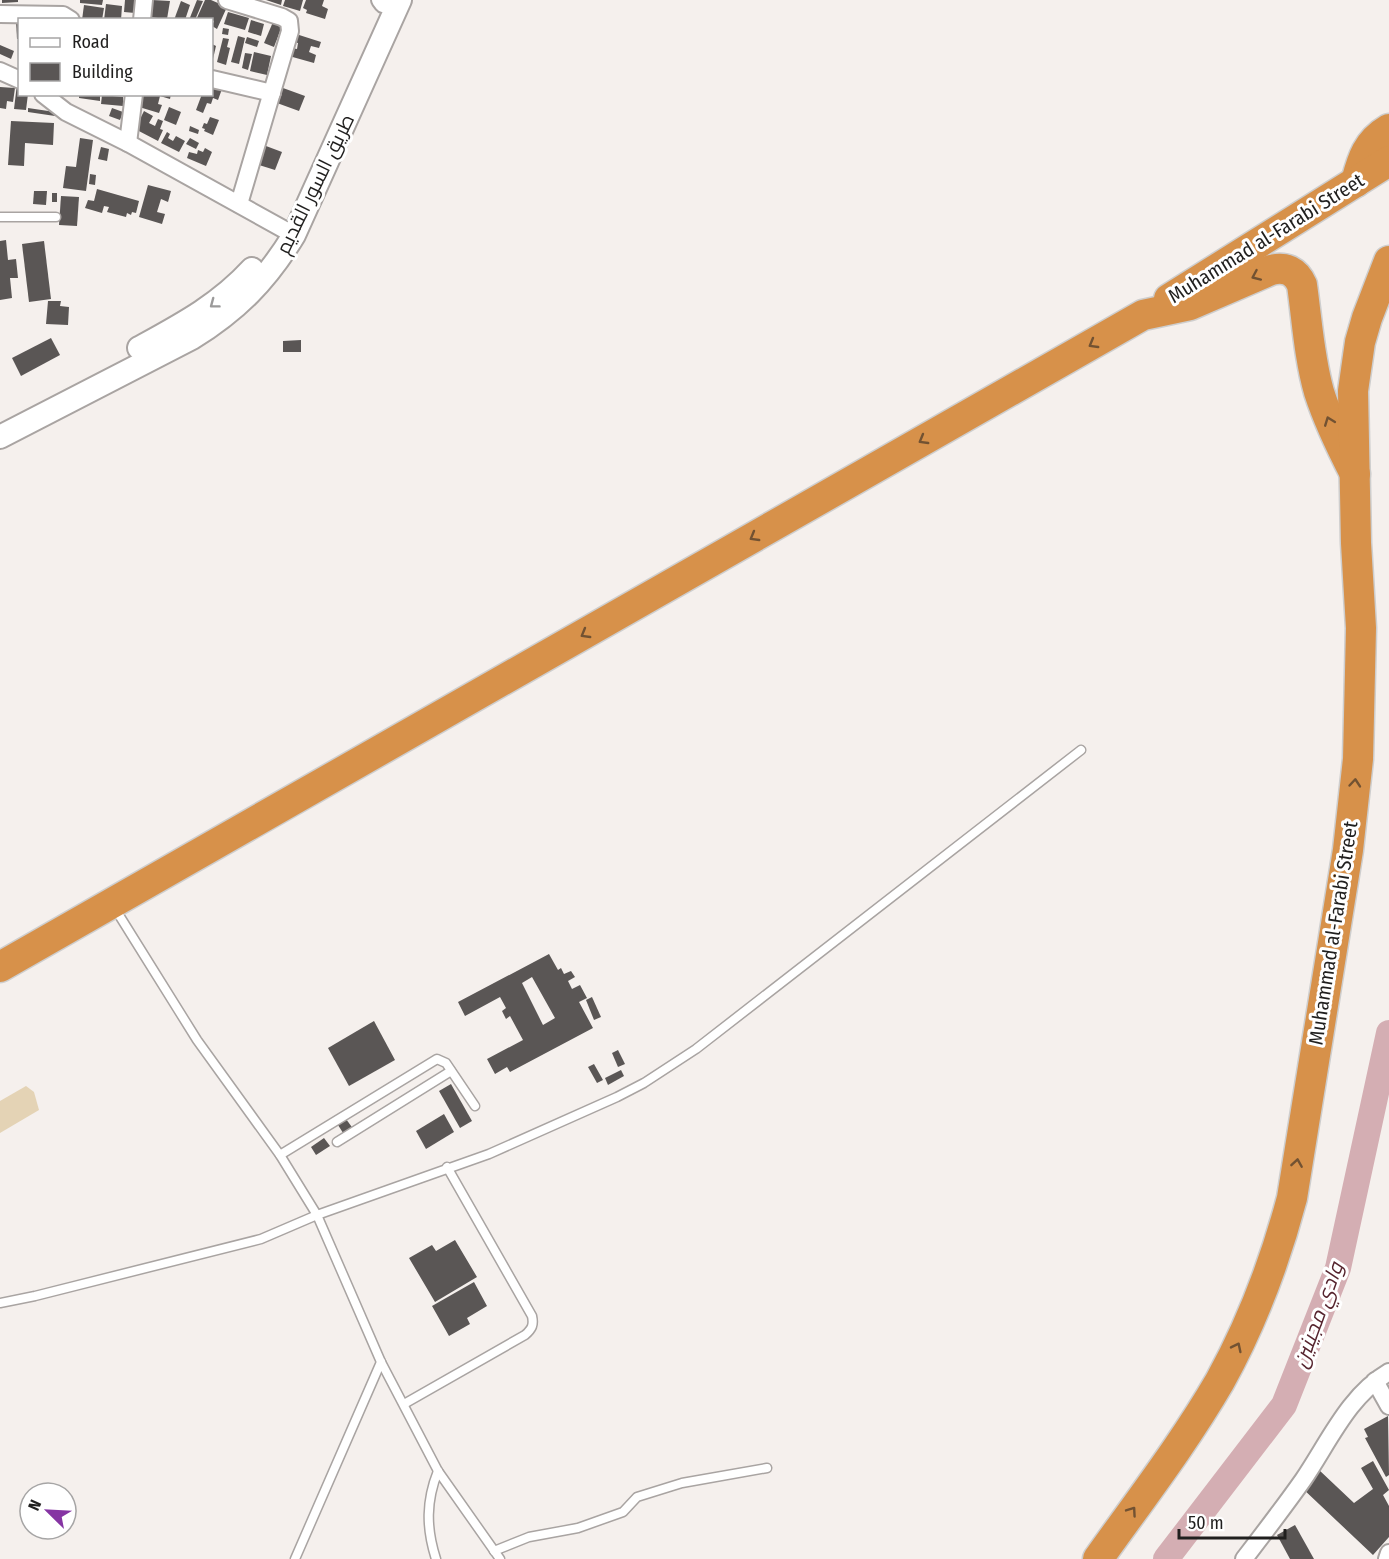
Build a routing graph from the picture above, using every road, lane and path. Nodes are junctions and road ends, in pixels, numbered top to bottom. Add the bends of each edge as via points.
1 (144, 0) edge
2 (227, 0) edge
3 (387, 1) edge
4 (0, 14) edge
5 (68, 18) edge
6 (142, 18) edge
7 (0, 70) edge
8 (18, 79) edge
9 (213, 79) edge
10 (272, 93) junction
11 (46, 96) edge
12 (68, 96) edge
13 (135, 96) edge
14 (66, 112) junction
15 (1389, 129) edge
16 (128, 143) junction
17 (1389, 161) edge
18 (1356, 182) junction
19 (239, 204) junction
20 (0, 217) edge
21 (56, 217) dead end
22 (288, 232) junction
23 (1389, 261) edge
24 (1143, 315) junction
25 (0, 421) edge
26 (0, 437) edge
27 (1355, 474) junction
28 (1081, 750) dead end
29 (112, 904) junction
30 (0, 967) edge
31 (451, 1071) junction
32 (475, 1106) dead end
33 (337, 1142) dead end
34 (280, 1155) junction
35 (447, 1167) junction
36 (318, 1215) junction
37 (0, 1303) edge
38 (381, 1362) junction
39 (1382, 1376) edge
40 (404, 1404) junction
41 (1389, 1406) edge
42 (767, 1468) dead end
43 (438, 1471) junction
44 (494, 1551) junction
45 (295, 1559) edge
46 (436, 1559) edge
47 (500, 1559) edge
48 (1098, 1559) edge
49 (1244, 1559) edge

1 - 6 street
2 - 10 street via 289,21 290,31
3 - 22 main road, طريق السور القديم
4 - 5 street
7 - 8 street
9 - 10 street
10 - 19 street
11 - 14 street
12 - 14 street
13 - 16 street
14 - 16 street
15 - 18 highway via 1366,150
16 - 19 street
17 - 18 highway, Muhammad al-Farabi Street
18 - 24 highway, Muhammad al-Farabi Street
19 - 22 street
20 - 21 lane
22 -> 25 main road, طريق السور القديم via 212,306
22 - 26 main road, طريق السور القديم via 279,260 240,304 217,322
23 - 27 highway, Muhammad al-Farabi Street via 1367,318 1356,366
27 -> 24 highway via 1337,440 1319,390 1302,285 1296,274 1284,268 1270,270 1190,306
24 -> 29 highway, Muhammad al-Farabi Street
48 -> 27 highway, Muhammad al-Farabi Street via 1191,1427 1236,1350 1266,1280 1292,1198 1356,782 1361,660
28 - 35 lane via 671,1067 560,1124
29 - 30 highway, Muhammad al-Farabi Street
29 - 34 lane via 197,1040
31 - 32 lane
31 - 33 lane
31 - 34 lane via 442,1060 433,1060
34 - 36 lane
35 - 36 lane
35 - 40 lane via 533,1323 525,1335
36 - 37 lane via 233,1247
36 - 38 lane
38 - 40 lane
38 - 45 lane
39 - 41 street
39 - 49 street via 1355,1399 1303,1480
40 - 43 lane
42 - 44 lane via 671,1486 637,1497 623,1512 578,1528 529,1537
43 - 44 lane
43 - 46 lane via 428,1516
44 - 47 lane

